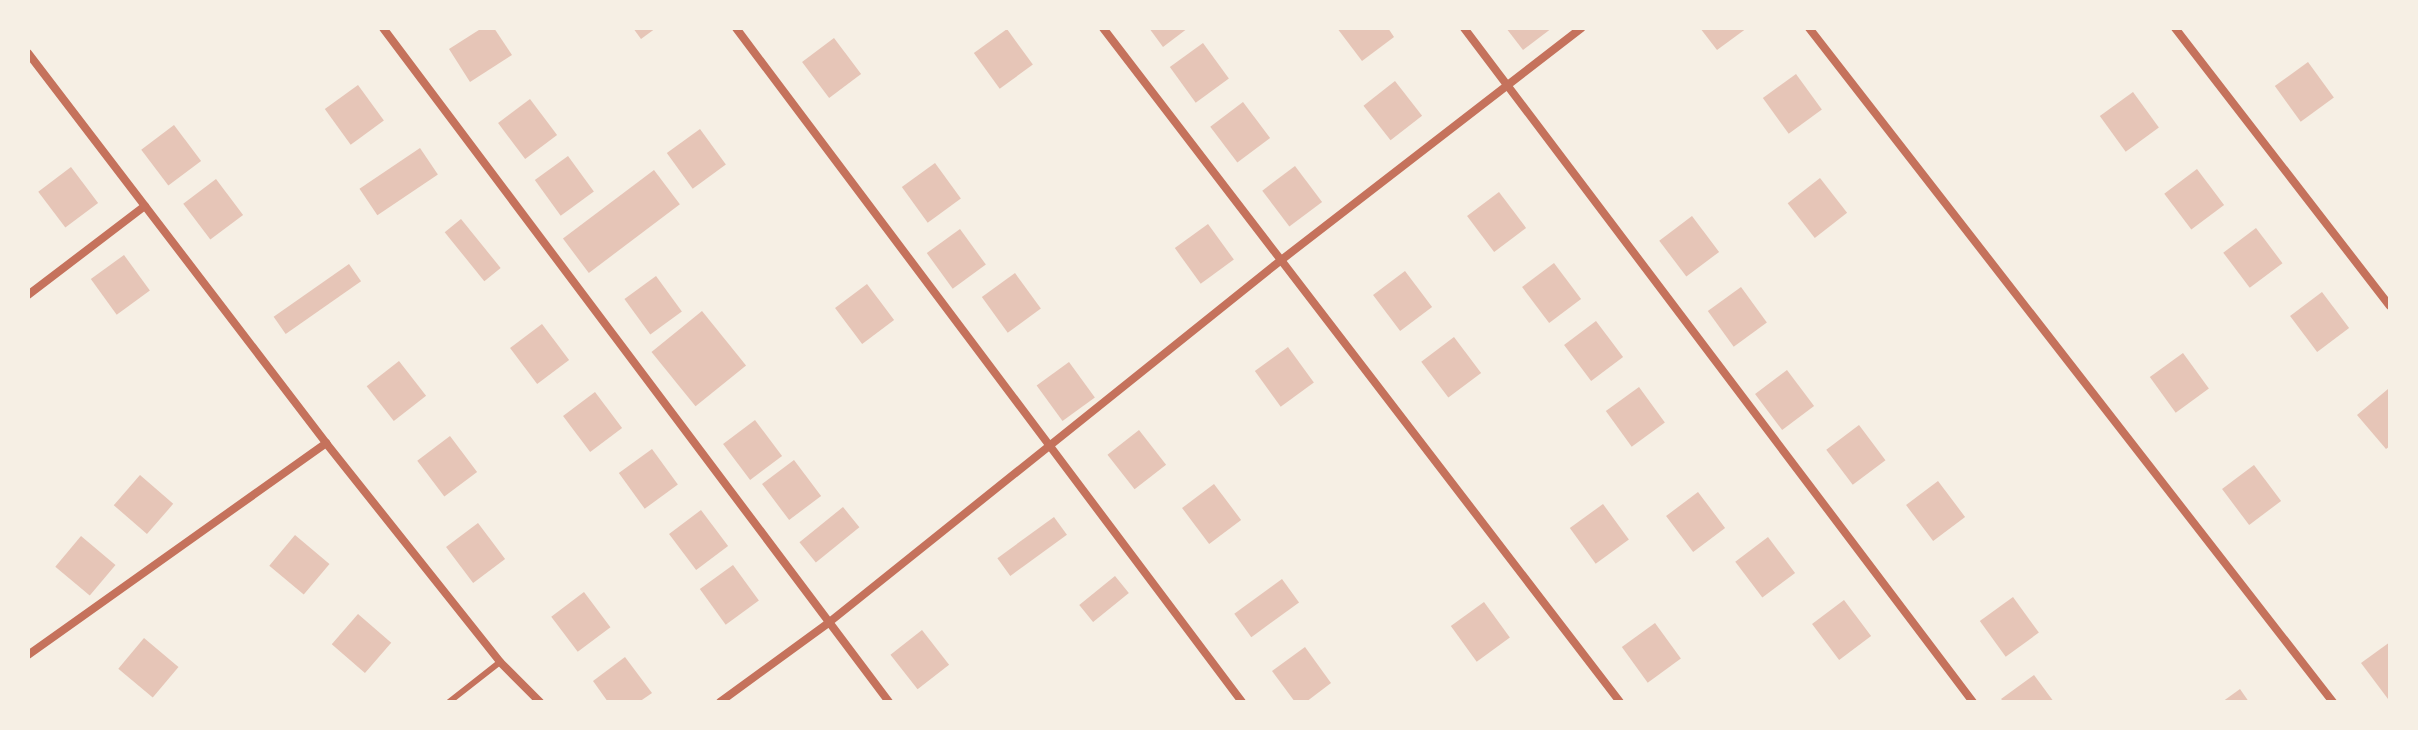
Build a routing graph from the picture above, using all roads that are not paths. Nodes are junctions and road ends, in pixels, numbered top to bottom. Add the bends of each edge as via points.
1 (383, 28) edge
2 (736, 28) edge
3 (1103, 28) edge
4 (1464, 28) edge
5 (1582, 28) edge
6 (1809, 28) edge
7 (2175, 28) edge
8 (28, 53) edge
9 (1507, 85) junction
10 (145, 206) junction
11 (1280, 261) junction
12 (28, 295) edge
13 (2390, 306) edge
14 (326, 443) junction
15 (1048, 448) junction
16 (827, 624) junction
17 (28, 655) edge
18 (500, 662) junction
19 (449, 702) edge
20 (540, 702) edge
21 (720, 702) edge
22 (889, 702) edge
23 (1242, 702) edge
24 (1620, 702) edge
25 (1973, 702) edge
26 (2333, 702) edge

1 - 16 street
2 - 15 street
3 - 11 street
4 - 9 street
5 - 9 street
6 - 26 street
7 - 13 street
8 - 10 street
9 - 11 street
9 - 25 street
10 - 12 street
10 - 14 street
11 - 15 street
11 - 24 street
14 - 17 street
14 - 18 street
15 - 16 street
15 - 23 street
16 - 21 street
16 - 22 street
18 - 19 lane
18 - 20 street

